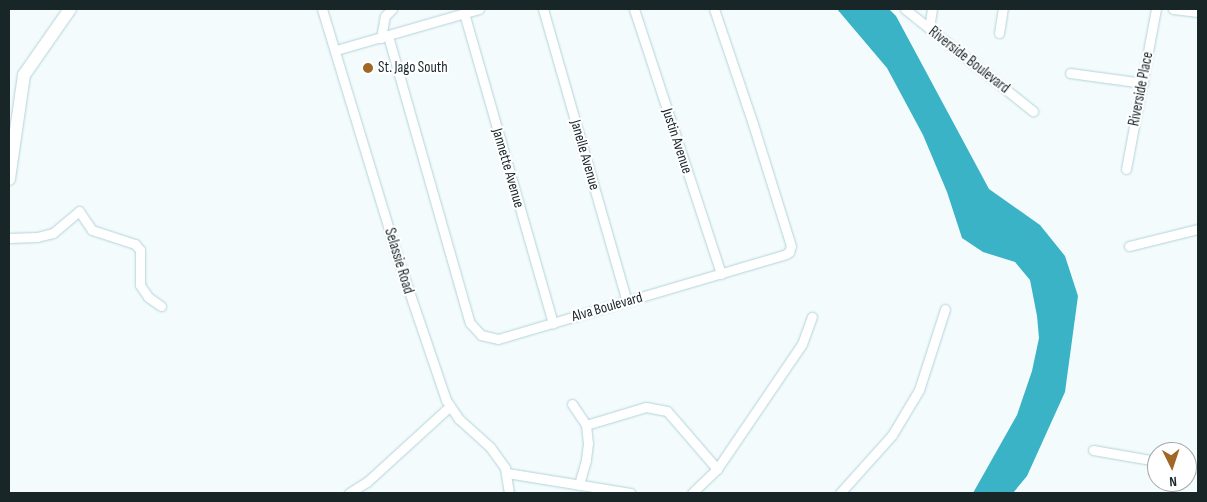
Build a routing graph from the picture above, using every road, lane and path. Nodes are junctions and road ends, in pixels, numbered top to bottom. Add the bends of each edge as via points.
1 (70, 9) edge
2 (322, 9) edge
3 (392, 9) edge
4 (479, 9) edge
5 (543, 9) edge
6 (634, 9) edge
7 (714, 9) edge
8 (905, 9) edge
9 (932, 9) edge
10 (1003, 9) edge
11 (1156, 9) edge
12 (1173, 9) edge
13 (1198, 12) edge
14 (464, 13) junction
15 (929, 28) junction
16 (999, 33) dead end
17 (384, 37) junction
18 (336, 50) junction
19 (1070, 73) dead end
20 (1143, 83) junction
21 (1033, 111) dead end
22 (1126, 169) dead end
23 (9, 179) edge
24 (1198, 228) edge
25 (9, 238) edge
26 (1129, 246) dead end
27 (721, 274) junction
28 (627, 301) junction
29 (161, 306) dead end
30 (945, 310) dead end
31 (812, 317) dead end
32 (553, 323) junction
33 (572, 404) dead end
34 (450, 406) junction
35 (586, 425) junction
36 (1093, 450) dead end
37 (1147, 459) edge
38 (717, 468) junction
39 (507, 473) junction
40 (579, 485) junction
41 (348, 493) edge
42 (509, 493) edge
43 (630, 493) edge
44 (692, 493) edge
45 (840, 493) edge

1 - 23 street via 24,75
2 - 18 street, Selassie Road
3 - 17 street via 385,16
4 - 14 street
5 - 28 street, Janelle Avenue
6 - 27 street, Justin Avenue
7 - 27 street, Alva Boulevard via 791,246 786,254
8 - 15 street, Riverside Boulevard
9 - 15 street
10 - 16 street
11 - 20 street, Riverside Place
12 - 13 street
14 - 17 street
14 - 32 street, Jannette Avenue
15 - 21 street, Riverside Boulevard
17 - 18 street
17 - 32 street, Alva Boulevard via 470,323 480,335 498,339
18 - 34 street, Selassie Road via 423,338
19 - 20 street
20 - 22 street, Riverside Place
24 - 26 street
25 - 29 street via 53,233 78,211 92,230 135,244 140,250 140,285 148,297
27 - 28 street, Alva Boulevard
28 - 32 street, Alva Boulevard
30 - 45 street via 920,390 892,435
31 - 38 street via 802,344
33 - 35 street
34 - 39 street, Selassie Road via 490,447
34 - 41 street via 368,481
35 - 38 street via 646,407 667,411
35 - 40 street via 588,443
36 - 37 street
38 - 44 street
39 - 40 street
39 - 42 street, Selassie Road
40 - 43 street

